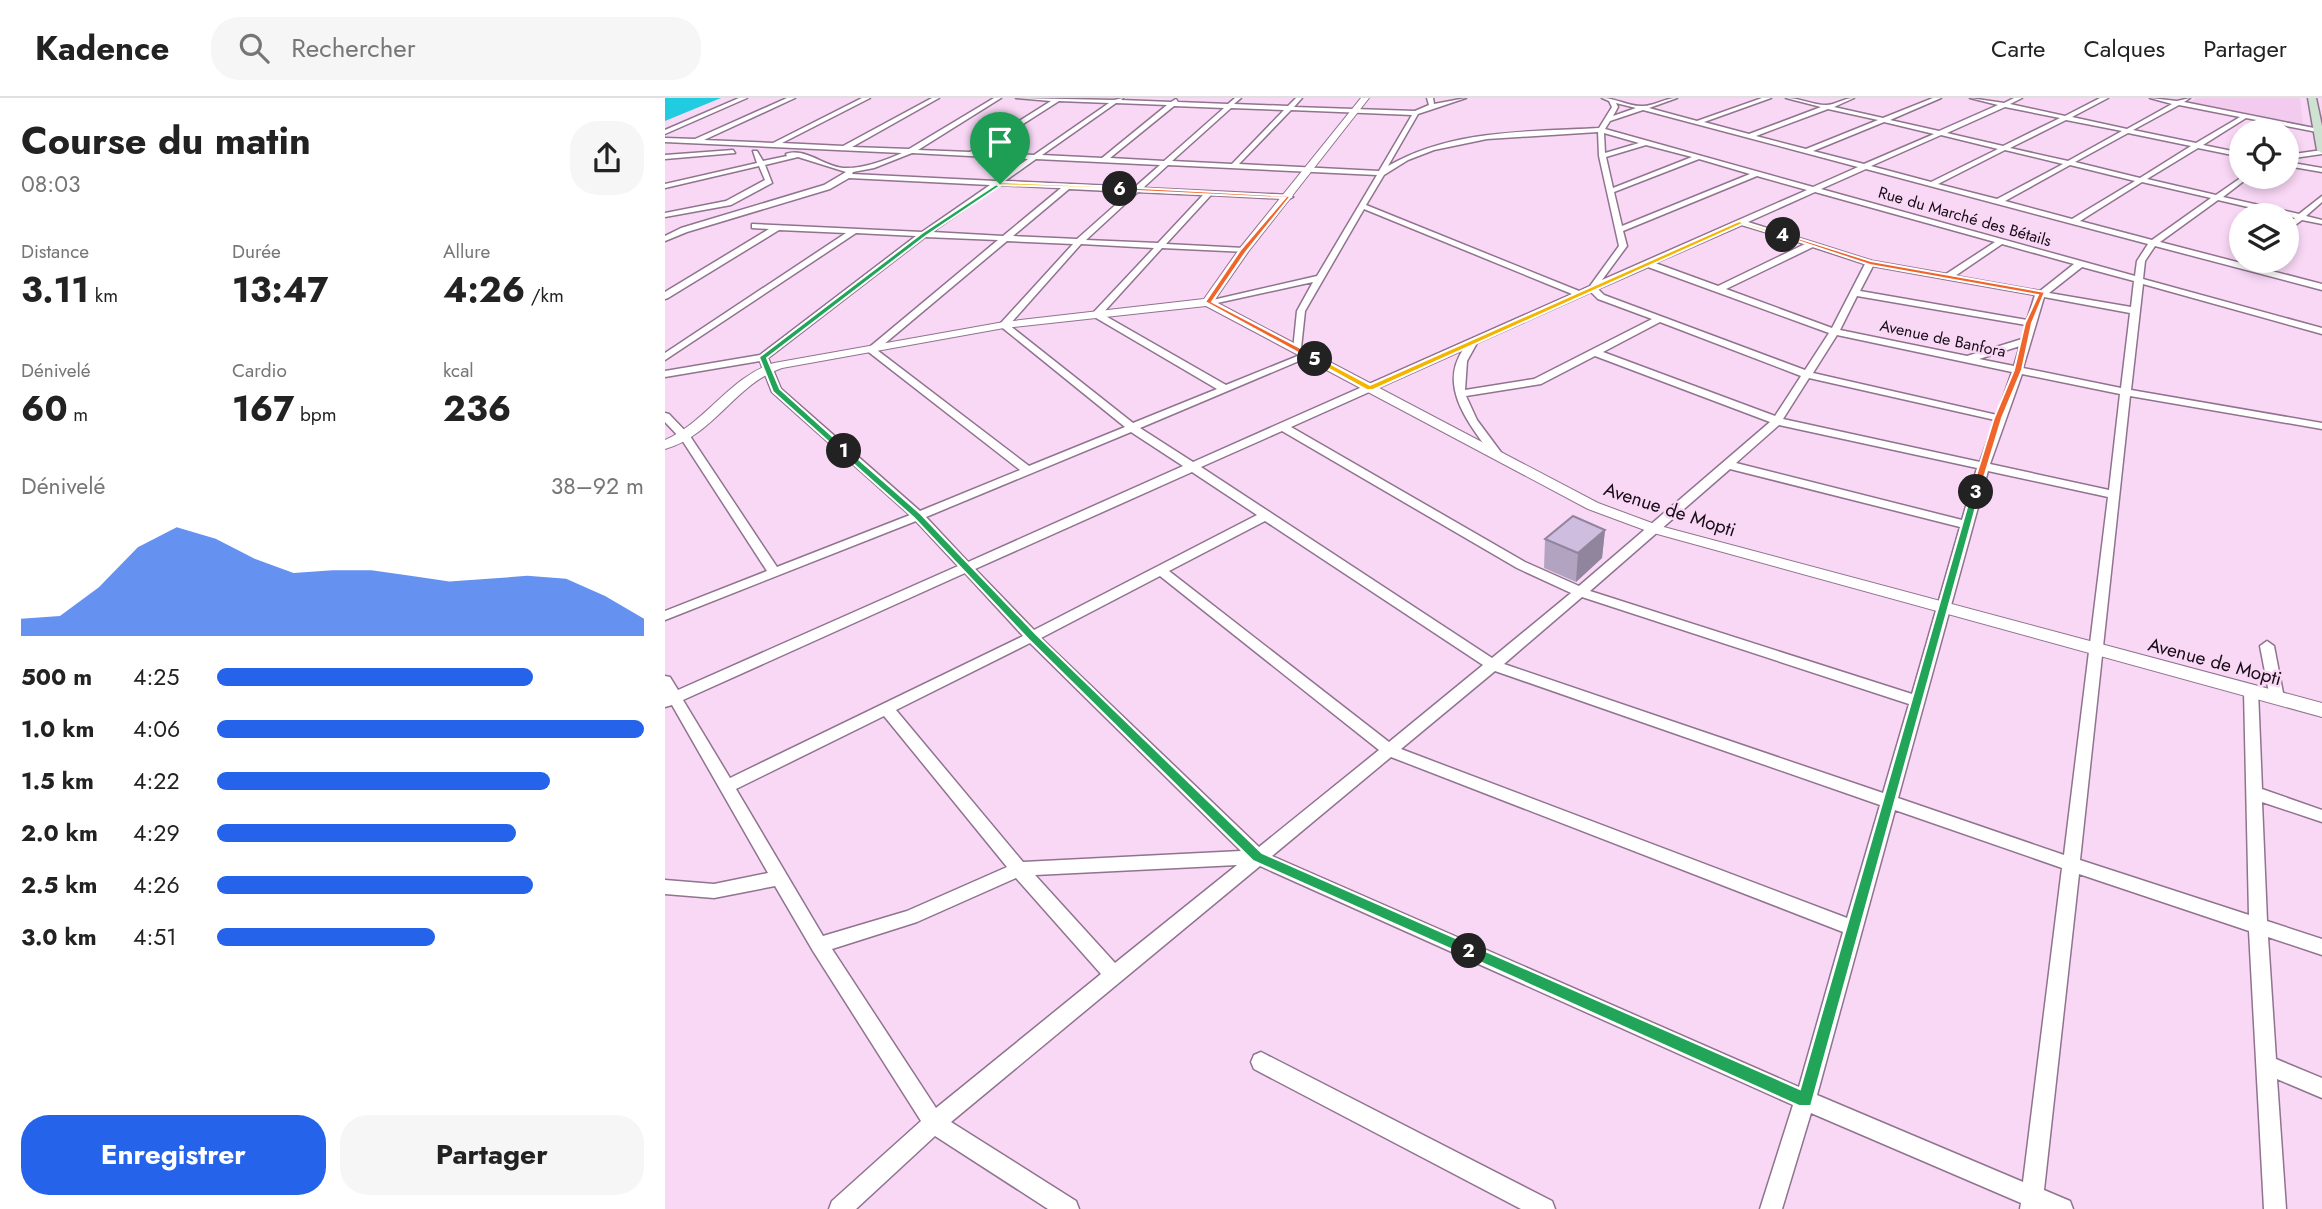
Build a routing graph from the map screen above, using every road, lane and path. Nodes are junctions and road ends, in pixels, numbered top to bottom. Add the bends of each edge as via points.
1 (744, 98) edge
2 (792, 98) edge
3 (867, 98) edge
4 (936, 98) edge
5 (998, 98) edge
6 (1019, 98) edge
7 (1180, 98) edge
8 (1299, 98) edge
9 (1365, 98) edge
10 (1463, 98) edge
11 (1674, 98) edge
12 (1768, 98) edge
13 (1789, 98) edge
14 (1851, 98) edge
15 (1938, 98) edge
16 (1973, 98) edge
17 (2019, 98) edge
18 (2105, 98) edge
19 (2153, 98) edge
20 (2187, 98) edge
21 (2312, 98) edge
22 (1058, 99) edge
23 (1608, 99) edge
24 (1117, 100) edge
25 (1234, 102) edge
26 (1431, 102) edge
27 (2178, 103) junction
28 (1173, 104) junction
29 (2005, 105) junction
30 (1828, 107) junction
31 (1290, 108) junction
32 (1644, 108) junction
33 (1356, 111) junction
34 (1416, 113) junction
35 (2245, 116) junction
36 (2066, 118) junction
37 (1609, 119) junction
38 (1885, 120) junction
39 (1698, 122) junction
40 (1601, 130) junction
41 (2317, 130) junction
42 (2127, 131) junction
43 (665, 132) edge
44 (1941, 133) junction
45 (1751, 136) junction
46 (695, 142) junction
47 (1646, 142) junction
48 (665, 145) edge
49 (774, 145) junction
50 (2196, 145) junction
51 (845, 148) junction
52 (2005, 148) junction
53 (857, 149) junction
54 (908, 151) junction
55 (2322, 151) edge
56 (742, 152) junction
57 (755, 152) junction
58 (1808, 152) junction
59 (2229, 152) edge
60 (972, 154) junction
61 (804, 155) junction
62 (1602, 156) junction
63 (2299, 156) edge
64 (665, 157) edge
65 (1039, 157) junction
66 (1699, 157) junction
67 (1104, 160) junction
68 (761, 163) junction
69 (1166, 163) junction
70 (2068, 163) junction
71 (1234, 166) junction
72 (2299, 166) edge
73 (1866, 167) junction
74 (1311, 169) junction
75 (2322, 170) edge
76 (849, 173) junction
77 (1382, 173) junction
78 (1758, 173) junction
79 (2140, 180) junction
80 (1000, 184) junction
81 (1932, 184) junction
82 (665, 186) edge
83 (1067, 187) junction
84 (1818, 188) junction
85 (2229, 189) edge
86 (1135, 190) junction
87 (1611, 191) junction
88 (1209, 193) junction
89 (1289, 197) junction
90 (2217, 197) junction
91 (2322, 198) edge
92 (1998, 202) junction
93 (1362, 206) junction
94 (665, 215) edge
95 (2301, 217) junction
96 (1741, 222) junction
97 (2073, 222) junction
98 (2322, 222) edge
99 (755, 226) dead end
100 (778, 227) junction
101 (1619, 230) junction
102 (853, 231) junction
103 (924, 234) junction
104 (1002, 238) junction
105 (665, 239) edge
106 (2002, 241) junction
107 (1079, 242) junction
108 (2153, 243) junction
109 (1812, 244) junction
110 (1158, 246) junction
111 (1244, 250) junction
112 (2229, 260) edge
113 (1870, 262) junction
114 (1649, 264) junction
115 (2080, 264) junction
116 (2276, 273) edge
117 (1948, 277) junction
118 (1320, 278) junction
119 (2139, 280) junction
120 (2322, 288) edge
121 (1592, 289) junction
122 (1717, 290) junction
123 (1855, 293) junction
124 (1580, 294) junction
125 (2042, 294) junction
126 (665, 296) edge
127 (1208, 302) junction
128 (2136, 311) junction
129 (1096, 315) junction
130 (1660, 319) junction
131 (2029, 323) junction
132 (1005, 325) junction
133 (2322, 331) edge
134 (1834, 332) junction
135 (1477, 340) junction
136 (2025, 341) junction
137 (871, 350) junction
138 (1302, 352) junction
139 (1594, 352) junction
140 (665, 356) edge
141 (763, 357) junction
142 (1968, 359) junction
143 (770, 369) junction
144 (2018, 370) junction
145 (665, 374) edge
146 (1808, 375) junction
147 (1370, 388) junction
148 (1225, 389) junction
149 (2126, 392) junction
150 (1460, 394) junction
151 (665, 416) edge
152 (1998, 418) junction
153 (1777, 421) junction
154 (2322, 426) edge
155 (1283, 427) junction
156 (1133, 428) junction
157 (686, 438) junction
158 (665, 445) edge
159 (1497, 455) junction
160 (1729, 465) junction
161 (1191, 468) junction
162 (1983, 468) junction
163 (1029, 471) junction
164 (2114, 495) junction
165 (918, 516) junction
166 (1265, 516) junction
167 (1966, 525) junction
168 (1655, 529) junction
169 (966, 568) junction
170 (1160, 570) junction
171 (775, 573) junction
172 (1580, 592) junction
173 (1943, 607) junction
174 (665, 616) edge
175 (1032, 637) junction
176 (2267, 646) dead end
177 (2096, 649) junction
178 (1493, 665) junction
179 (665, 681) edge
180 (2251, 691) junction
181 (2277, 698) junction
182 (670, 700) edge
183 (1916, 701) junction
184 (887, 709) junction
185 (2322, 710) edge
186 (1388, 750) junction
187 (727, 787) junction
188 (2254, 793) junction
189 (1888, 802) junction
190 (2322, 816) edge
191 (1258, 857) junction
192 (2073, 865) junction
193 (1019, 869) junction
194 (780, 878) junction
195 (665, 887) edge
196 (2258, 926) junction
197 (1854, 928) junction
198 (819, 945) junction
199 (2322, 947) edge
200 (1114, 975) junction
201 (1261, 1062) dead end
202 (2266, 1065) junction
203 (2322, 1087) edge
204 (1805, 1100) junction
205 (934, 1122) junction
206 (2032, 1203) edge
207 (840, 1209) edge
208 (1068, 1209) edge
209 (1544, 1209) edge
210 (1771, 1209) edge
211 (2062, 1209) edge
212 (2275, 1209) edge

1 - 43 street
2 - 46 street
3 - 49 street
4 - 51 street
5 - 54 street
6 - 22 street
7 - 28 street
8 - 31 street
9 - 33 street
10 - 26 street
11 - 32 street
12 - 39 street
13 - 30 street
14 - 30 street
15 - 38 street
16 - 29 street
17 - 29 street
18 - 36 street
19 - 27 street
20 - 27 street
21 - 41 main road
22 - 24 street
22 - 60 street
23 - 32 street
23 - 37 street via 1615,107
24 - 28 street
24 - 65 street
25 - 28 street
25 - 31 street
25 - 69 street
26 - 34 street
27 - 35 street
27 - 42 street
28 - 67 street
29 - 36 street
29 - 44 street
30 - 38 street
30 - 45 street
31 - 33 street
31 - 71 street
32 - 37 street
32 - 39 street
33 - 34 street
33 - 74 street
34 - 77 street
35 - 41 street
35 - 50 street
36 - 42 street
36 - 52 street
37 - 40 street
38 - 44 street
38 - 58 street
39 - 45 street
40 - 47 street, Rue du Marché des Bétails
40 - 62 street
40 - 77 street, Rue du Marché des Bétails via 1483,139 1398,161
41 - 55 main road
42 - 50 street
42 - 70 street
44 - 52 street
44 - 73 street
45 - 58 street
46 - 48 street
46 - 49 street
47 - 62 street
47 - 66 street, Rue du Marché des Bétails
48 - 49 street via 761,150
48 - 56 street
49 - 51 street
50 - 59 street
50 - 79 street
51 - 53 street
52 - 70 street
52 - 81 street
53 - 54 street
53 - 76 street
54 - 60 street
54 - 76 street
55 - 63 street
56 - 57 street
56 - 64 street
57 - 61 street
57 - 68 street
58 - 73 street
60 - 65 street
61 - 68 street
61 - 76 street
62 - 87 street
65 - 67 street
65 - 80 street
66 - 78 street, Rue du Marché des Bétails
66 - 87 street
67 - 69 street
68 - 82 street
68 - 94 street via 769,181 739,198
69 - 71 street
69 - 86 street
70 - 79 street
70 - 92 street
71 - 74 street
72 - 75 street
73 - 81 street
73 - 84 street
74 - 77 street
74 - 89 street
76 - 80 street
76 - 105 street via 827,187
77 - 93 street
78 - 84 street, Rue du Marché des Bétails
78 - 101 street
79 - 90 street
79 - 97 street
80 - 83 street
80 - 103 street
81 - 92 street
83 - 86 street
83 - 104 street
84 - 96 street
84 - 106 street, Rue du Marché des Bétails
85 - 90 street
86 - 88 street
86 - 107 street
87 - 101 street
88 - 89 street
88 - 110 street
89 - 111 street
90 - 95 street
90 - 108 street
91 - 95 street
92 - 97 street
93 - 118 street
93 - 124 street
95 - 98 street
96 - 109 street
96 - 114 street
97 - 108 street
99 - 100 street
100 - 102 street
100 - 126 street
101 - 121 street via 1623,246
102 - 103 street
102 - 140 street
103 - 104 street
103 - 141 street
104 - 107 street
104 - 137 street
106 - 115 street, Rue du Marché des Bétails
106 - 117 street
107 - 110 street
107 - 132 street
108 - 112 street
108 - 119 street via 2141,261
109 - 113 street
109 - 122 street
110 - 111 street
110 - 129 street
111 - 127 street
113 - 117 street
113 - 123 street
114 - 121 street
114 - 122 street, Avenue de Banfora
115 - 119 street, Rue du Marché des Bétails
115 - 125 street
116 - 120 street
117 - 125 street
118 - 127 street
118 - 138 street via 1301,311
119 - 128 street
119 - 133 street, Rue du Marché des Bétails
121 - 124 street
121 - 130 street via 1601,297
122 - 134 street, Avenue de Banfora
123 - 131 street
123 - 134 street
124 - 135 street
125 - 128 street
125 - 131 street
127 - 129 street
127 - 138 street, Avenue de Mopti
128 - 149 street
129 - 132 street
129 - 148 street
130 - 139 street
130 - 146 street
131 - 136 street
132 - 137 street
132 - 156 street
134 - 142 street, Avenue de Banfora
134 - 146 street
135 - 147 street
135 - 150 street via 1458,371
136 - 142 street
136 - 144 street
137 - 143 street
137 - 163 street
138 - 147 street, Avenue de Mopti
138 - 148 street
139 - 150 street via 1537,382
139 - 153 street
141 - 143 street
141 - 145 street
142 - 144 street, Avenue de Banfora
143 - 157 street
143 - 165 street via 776,390
144 - 149 street, Avenue de Banfora
144 - 152 street
146 - 152 street
146 - 153 street
147 - 155 street
147 - 159 street, Avenue de Mopti
148 - 156 street
149 - 154 street, Avenue de Banfora
149 - 164 street
150 - 159 street
151 - 157 street
152 - 162 street
153 - 160 street
153 - 162 street
155 - 161 street
155 - 172 street via 1521,565
156 - 161 street
156 - 163 street
157 - 158 street
157 - 171 street
159 - 168 street, Avenue de Mopti via 1593,506
160 - 167 street
160 - 168 street
161 - 166 street
161 - 169 street
162 - 164 street
162 - 167 street
163 - 165 street
164 - 177 street
165 - 169 street
165 - 171 street
166 - 170 street
166 - 178 street
167 - 173 street
168 - 172 street
168 - 173 street, Avenue de Mopti
169 - 175 street
169 - 182 street
170 - 175 street
170 - 186 street
171 - 174 street
172 - 178 street
172 - 183 street
173 - 177 street, Avenue de Mopti
173 - 183 street
175 - 184 street
175 - 191 street
176 - 181 street
177 - 180 street, Avenue de Mopti
177 - 192 street
178 - 186 street
178 - 189 street
179 - 182 street
180 - 181 street, Avenue de Mopti
180 - 188 street
181 - 185 street, Avenue de Mopti
182 - 187 street
183 - 189 street
184 - 187 street
184 - 193 street
186 - 191 street
186 - 197 street
187 - 194 street
188 - 190 street
188 - 196 street
189 - 192 street
189 - 197 street
191 - 193 street
191 - 200 street
191 - 204 street
192 - 196 street
192 - 206 street
193 - 198 street via 911,917
193 - 200 street
194 - 195 street via 715,891
194 - 198 street
196 - 199 street
196 - 202 street
197 - 204 street
198 - 205 street
200 - 205 street
201 - 209 street
202 - 203 street
202 - 212 street
204 - 206 street
204 - 210 street
205 - 207 street
205 - 208 street
206 - 211 street

